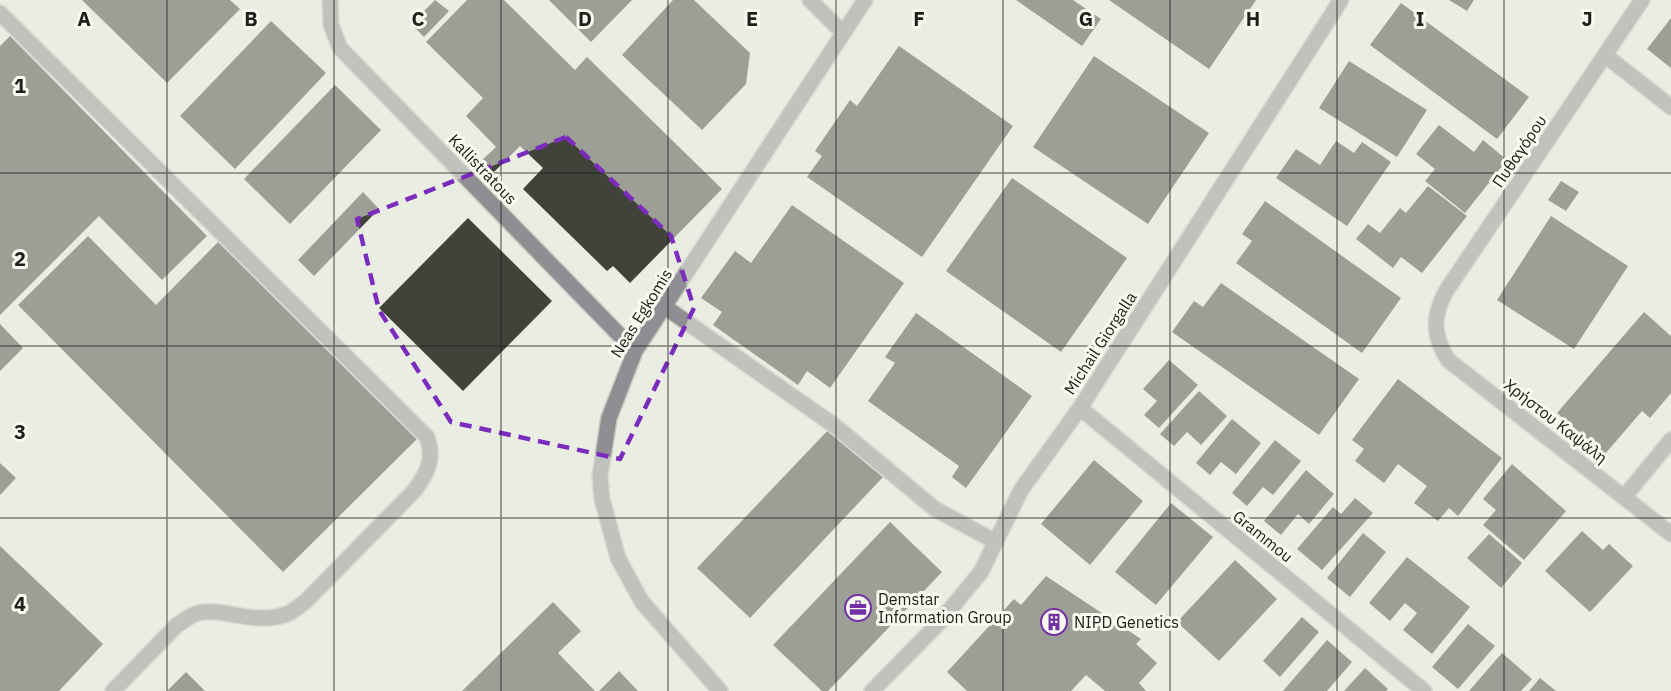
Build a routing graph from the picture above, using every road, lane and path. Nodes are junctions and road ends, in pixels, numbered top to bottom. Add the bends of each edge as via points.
1 (330, 0) edge
2 (810, 0) edge
3 (865, 0) edge
4 (1341, 0) edge
5 (1642, 0) edge
6 (0, 14) edge
7 (843, 33) junction
8 (1606, 56) junction
9 (1671, 107) edge
10 (665, 307) junction
11 (1435, 326) joint
12 (635, 351) junction
13 (1080, 408) junction
14 (1671, 440) edge
15 (1625, 496) junction
16 (1671, 534) edge
17 (996, 542) junction
18 (113, 691) edge
19 (720, 691) edge
20 (872, 691) edge
21 (1424, 691) edge

1 - 12 street, Kallistratous via 331,25 340,48
2 - 7 street
3 - 7 street, Neas Egkomis
4 - 13 street, Michail Giorgalla
5 - 8 street, Πυθαγόρου
6 - 18 street via 427,437 430,445 427,474 414,491 306,601 288,614 271,618 206,613 190,616
7 - 10 street, Neas Egkomis
8 - 9 street
8 - 11 street, Πυθαγόρου via 1446,291 1437,308
10 - 12 street, Neas Egkomis
10 - 17 street via 835,426 935,509
11 - 15 street, Χρήστου Καψάλη via 1439,345 1448,360
12 - 19 street, Neas Egkomis via 609,418 600,476 602,499 628,581
13 - 17 street, Michail Giorgalla via 1021,490
13 - 21 street, Grammou
14 - 15 street
15 - 16 street, Χρήστου Καψάλη
17 - 20 street, Michail Giorgalla via 968,591

